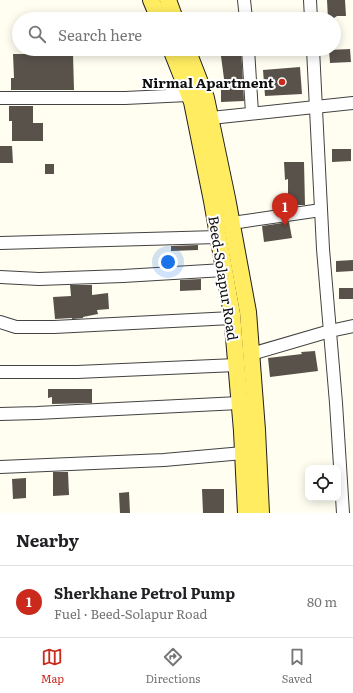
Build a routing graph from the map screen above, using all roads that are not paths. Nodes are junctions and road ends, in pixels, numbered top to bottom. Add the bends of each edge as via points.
1 (151, 0) edge
2 (168, 0) edge
3 (244, 0) edge
4 (310, 0) edge
5 (156, 12) edge
6 (173, 12) edge
7 (245, 12) edge
8 (311, 12) edge
9 (174, 56) edge
10 (190, 56) edge
11 (248, 56) edge
12 (313, 56) edge
13 (188, 94) junction
14 (0, 98) edge
15 (353, 103) edge
16 (316, 107) junction
17 (252, 113) junction
18 (211, 118) junction
19 (321, 210) junction
20 (232, 223) junction
21 (218, 237) junction
22 (0, 243) edge
23 (224, 270) junction
24 (0, 277) edge
25 (232, 318) junction
26 (0, 322) edge
27 (353, 326) edge
28 (330, 331) junction
29 (251, 354) junction
30 (236, 365) junction
31 (0, 372) edge
32 (239, 403) junction
33 (0, 414) edge
34 (243, 453) junction
35 (0, 467) edge
36 (246, 513) edge
37 (261, 513) edge
38 (343, 513) edge

1 - 5 main road
2 - 6 main road
3 - 7 street
4 - 8 street
9 - 13 main road, Beed-Solapur Road
10 - 18 main road, Beed-Solapur Road
11 - 17 street
12 - 16 street
13 - 14 street via 125,98
13 - 21 main road, Beed-Solapur Road via 192,102
15 - 16 street
16 - 17 street
16 - 19 street
17 - 18 street
18 - 20 main road, Beed-Solapur Road
19 - 20 street
19 - 28 street
20 - 29 main road, Beed-Solapur Road via 248,312
21 - 22 street
21 - 23 main road, Beed-Solapur Road
23 - 24 street via 123,276
23 - 25 main road, Beed-Solapur Road
25 - 26 street via 54,328 16,327
25 - 30 main road, Beed-Solapur Road
27 - 28 street
28 - 29 street
28 - 38 street
29 - 37 main road, Beed-Solapur Road
30 - 31 street via 77,372
30 - 32 main road, Beed-Solapur Road
32 - 33 street
32 - 34 main road, Beed-Solapur Road
34 - 35 street via 164,460
34 - 36 main road, Beed-Solapur Road

